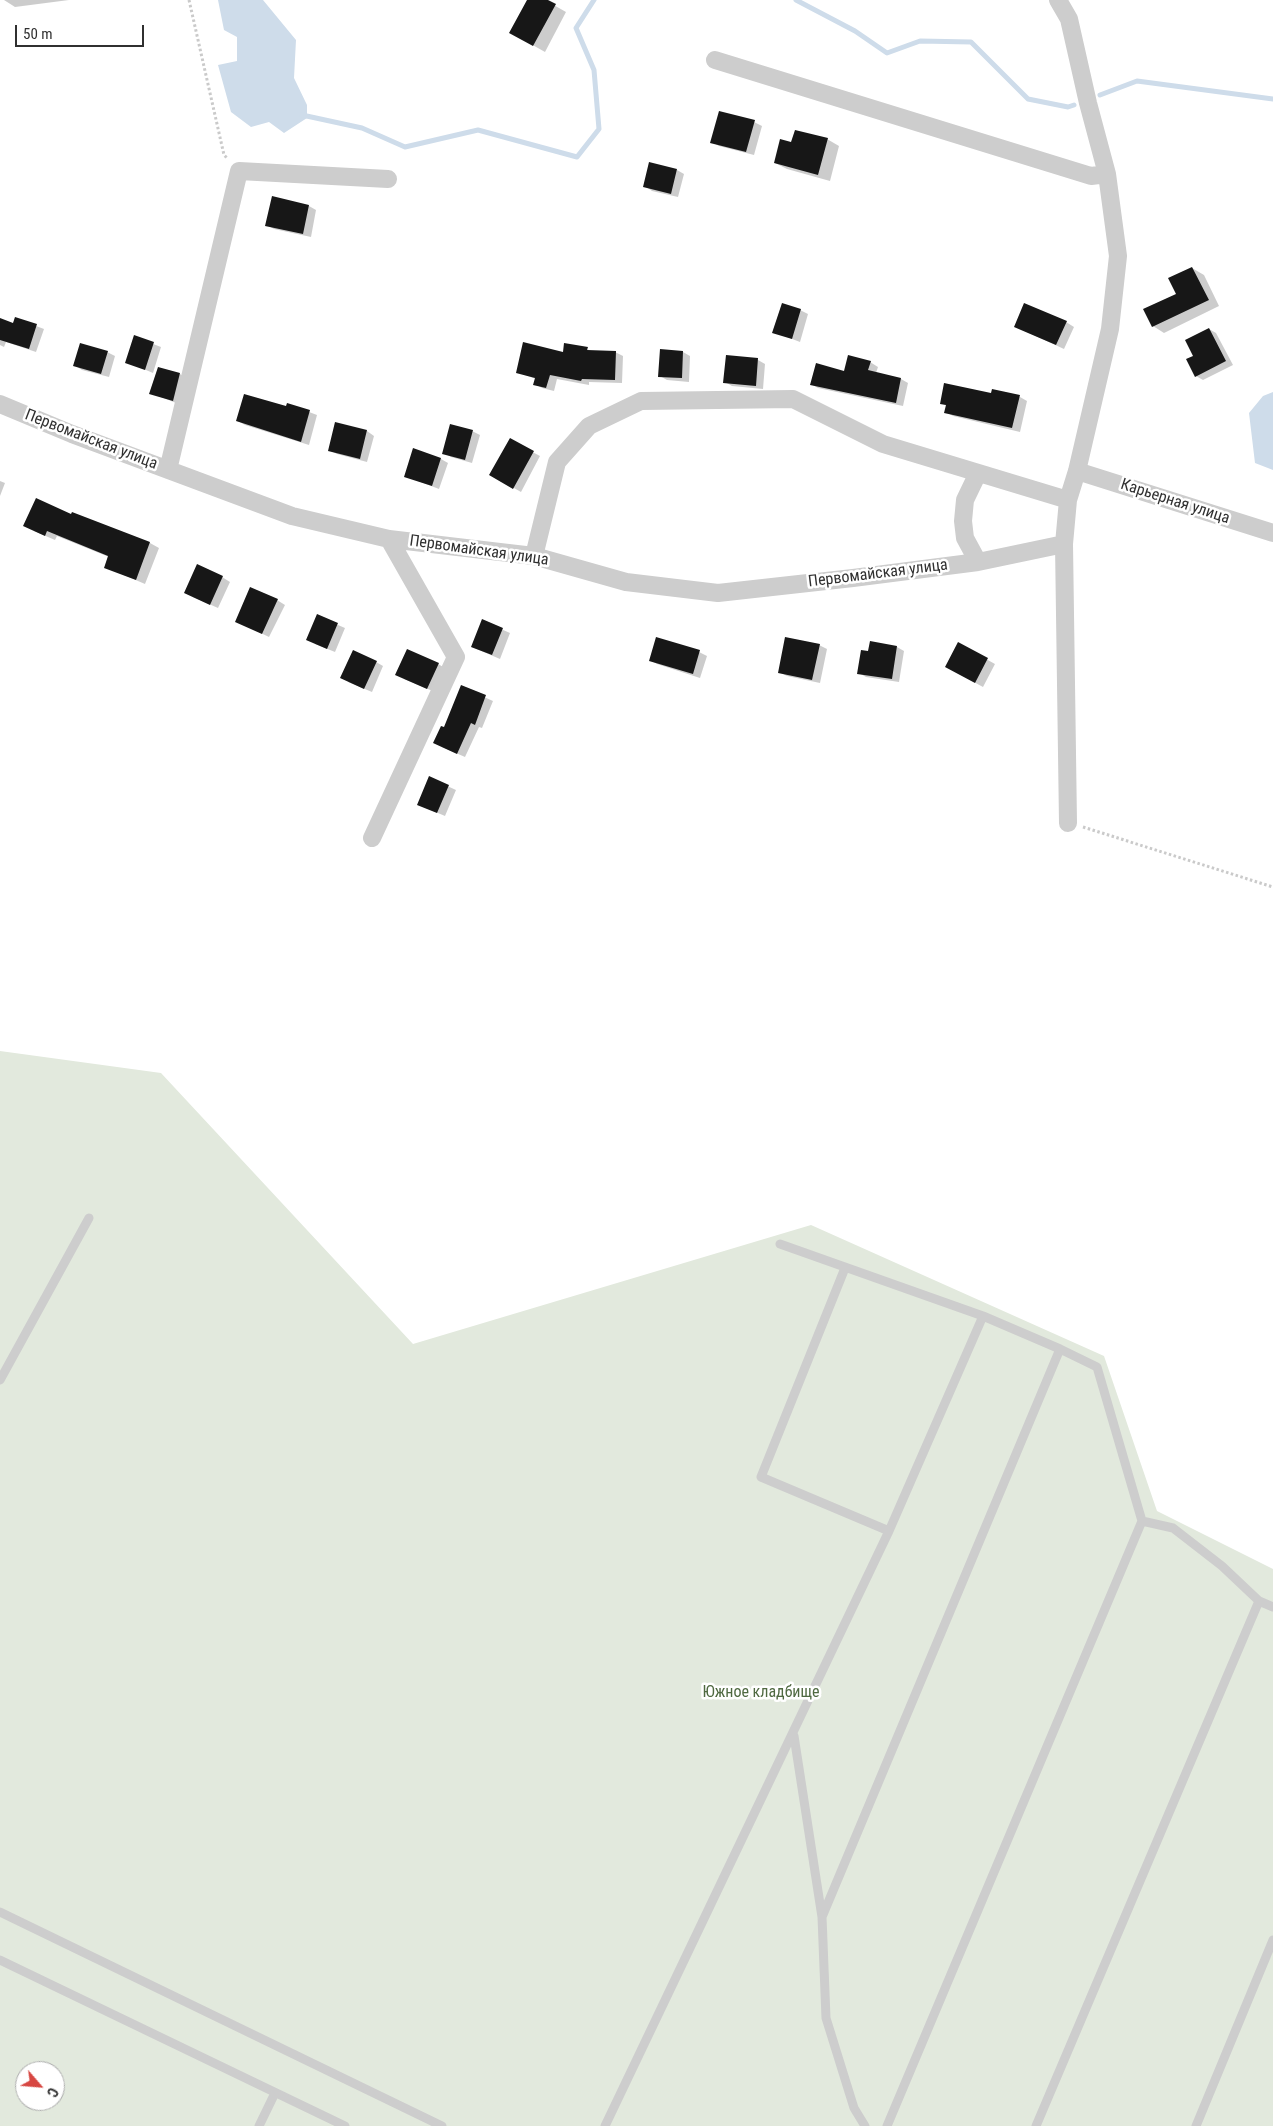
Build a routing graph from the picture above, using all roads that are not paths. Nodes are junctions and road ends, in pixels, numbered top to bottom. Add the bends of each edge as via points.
1 (1058, 0) edge
2 (714, 60) dead end
3 (1107, 174) junction
4 (388, 179) dead end
5 (0, 404) edge
6 (168, 470) junction
7 (1077, 471) junction
8 (978, 473) junction
9 (1068, 500) junction
10 (1273, 533) edge
11 (389, 539) junction
12 (1064, 544) junction
13 (534, 556) junction
14 (978, 562) junction
15 (1068, 823) road end
16 (372, 838) dead end
17 (89, 1218) dead end
18 (780, 1244) dead end
19 (845, 1268) junction
20 (983, 1316) junction
21 (1060, 1349) junction
22 (0, 1380) edge
23 (1142, 1521) junction
24 (889, 1530) junction
25 (1259, 1601) junction
26 (1273, 1607) edge
27 (793, 1734) junction
28 (0, 1912) edge
29 (822, 1918) junction
30 (1273, 1940) edge
31 (0, 1960) edge
32 (275, 2093) junction
33 (259, 2126) edge
34 (345, 2126) edge
35 (442, 2126) edge
36 (605, 2126) edge
37 (864, 2126) edge
38 (887, 2126) edge
39 (1036, 2126) edge
40 (1196, 2126) edge

1 - 3 street via 1069,19
2 - 3 street via 1091,176
3 - 7 street via 1118,256 1111,320
4 - 6 street via 239,171
5 - 6 street, Первомайская улица
6 - 11 street, Первомайская улица via 292,516
7 - 9 street
7 - 10 street, Карьерная улица
8 - 9 street
8 - 13 street via 884,444 793,399 641,401 589,426 557,462
8 - 14 street via 965,500 963,521 965,538
9 - 12 street
11 - 13 street, Первомайская улица
11 - 16 street via 456,656
12 - 14 street, Первомайская улица
12 - 15 street
13 - 14 street, Первомайская улица via 626,582 718,593
17 - 22 lane
18 - 19 lane
19 - 20 lane
19 - 24 lane via 761,1477
20 - 21 lane
20 - 24 lane
21 - 23 lane via 1097,1367
21 - 29 lane
23 - 25 lane via 1173,1528 1222,1566
23 - 38 lane
24 - 27 lane
25 - 26 lane
25 - 39 lane
27 - 29 lane
27 - 36 lane
28 - 35 lane
29 - 37 lane via 826,2018 854,2108
30 - 40 lane
31 - 32 lane
32 - 33 lane
32 - 34 lane

